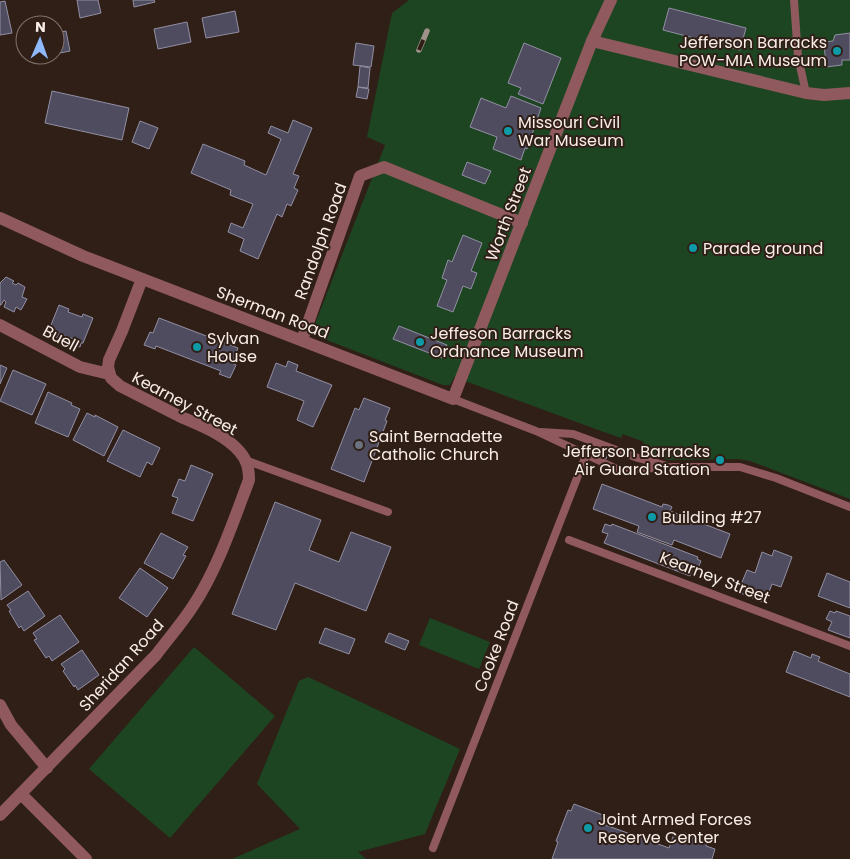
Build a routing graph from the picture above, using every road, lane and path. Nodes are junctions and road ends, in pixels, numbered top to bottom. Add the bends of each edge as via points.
1 (610, 0) edge
2 (794, 0) edge
3 (592, 41) junction
4 (806, 93) junction
5 (850, 93) edge
6 (0, 218) edge
7 (522, 223) junction
8 (142, 279) junction
9 (0, 325) edge
10 (302, 340) junction
11 (109, 374) junction
12 (453, 399) junction
13 (536, 431) junction
14 (586, 455) junction
15 (245, 460) junction
16 (674, 467) junction
17 (850, 507) edge
18 (388, 512) dead end
19 (569, 540) dead end
20 (850, 646) edge
21 (0, 705) edge
22 (6, 722) edge
23 (47, 768) junction
24 (21, 794) junction
25 (0, 815) edge
26 (432, 848) dead end
27 (86, 859) edge

1 - 3 street, Worth Street
2 - 4 lane via 798,58
3 - 4 street
3 - 7 street, Worth Street
4 - 5 street
6 - 8 street, Sherman Road
7 - 10 street, Randolph Road via 384,167 360,176
7 - 12 street, Worth Street
8 - 10 street, Sherman Road
8 - 11 street via 109,360
9 - 11 street, Buell via 80,367
10 - 12 street, Sherman Road
11 - 15 street, Kearney Street via 120,386 227,441
12 - 13 lane, Sherman Road
13 - 14 lane
13 - 16 lane via 573,434 638,458
14 - 16 lane via 620,470
14 - 26 lane, Cooke Road
15 - 18 lane, Kearney Street
15 - 23 street, Sheridan Road via 249,480 223,546 193,606 156,655
16 - 17 lane via 740,467
19 - 20 lane, Kearney Street
21 - 22 street
22 - 23 street
23 - 24 street, Sheridan Road
24 - 25 street, Sheridan Road
24 - 27 street

